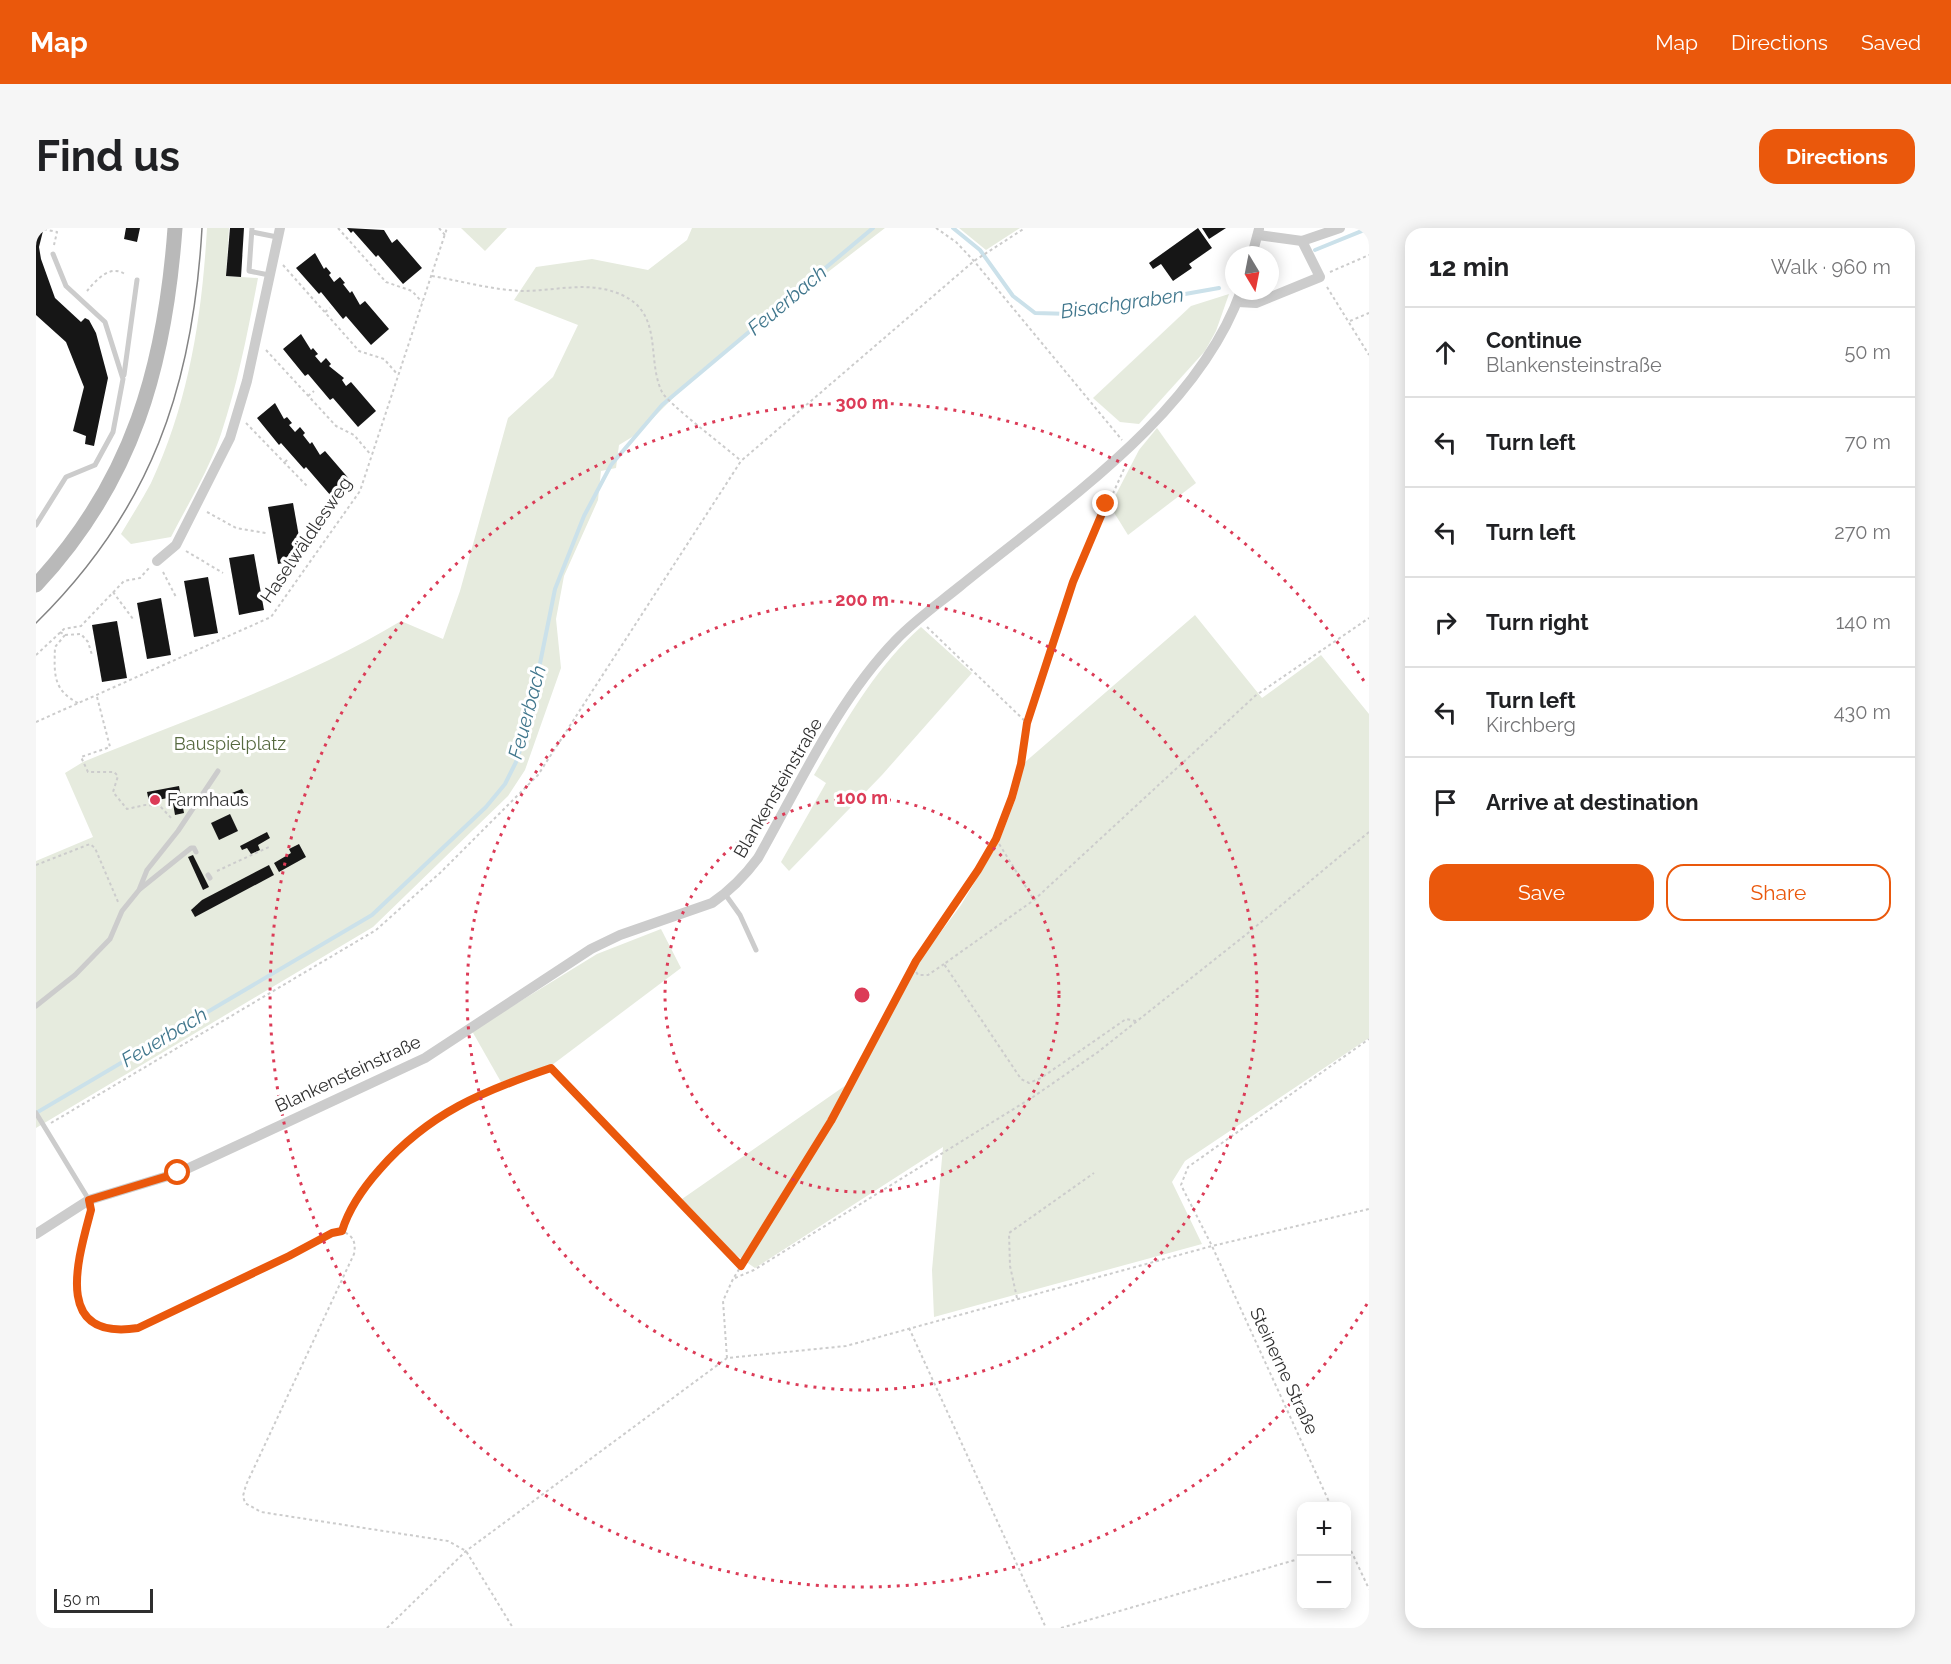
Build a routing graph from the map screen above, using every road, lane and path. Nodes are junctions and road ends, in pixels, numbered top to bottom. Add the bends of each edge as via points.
1 (38, 228) edge
2 (176, 228) edge
3 (338, 228) edge
4 (439, 228) edge
5 (447, 228) edge
6 (936, 228) edge
7 (1025, 228) edge
8 (252, 230) edge
9 (1335, 230) edge
10 (1258, 231) edge
11 (279, 233) edge
12 (445, 235) junction
13 (1302, 241) junction
14 (362, 246) dead end
15 (1254, 246) edge
16 (358, 250) junction
17 (52, 254) joint
18 (273, 254) junction
19 (1369, 255) edge
20 (974, 261) junction
21 (126, 274) dead end
22 (269, 275) junction
23 (431, 275) junction
24 (1320, 277) junction
25 (137, 280) dead end
26 (1279, 294) edge
27 (80, 299) junction
28 (1238, 300) edge
29 (1249, 300) edge
30 (1263, 300) edge
31 (422, 302) junction
32 (330, 308) dead end
33 (325, 312) junction
34 (1369, 313) edge
35 (1349, 322) junction
36 (256, 339) junction
37 (1369, 355) edge
38 (398, 375) junction
39 (123, 380) junction
40 (314, 391) dead end
41 (308, 396) junction
42 (237, 416) junction
43 (1129, 448) junction
44 (371, 455) junction
45 (290, 458) dead end
46 (741, 461) junction
47 (285, 462) junction
48 (307, 486) dead end
49 (197, 506) junction
50 (36, 525) edge
51 (266, 533) dead end
52 (176, 545) junction
53 (157, 561) junction
54 (223, 573) dead end
55 (36, 585) edge
56 (113, 592) junction
57 (176, 597) dead end
58 (1369, 618) edge
59 (133, 619) dead end
60 (919, 620) junction
61 (60, 632) junction
62 (65, 635) junction
63 (41, 648) junction
64 (36, 650) edge
65 (36, 655) edge
66 (92, 655) dead end
67 (97, 697) junction
68 (80, 704) junction
69 (36, 722) edge
70 (1027, 723) junction
71 (219, 771) dead end
72 (172, 818) dead end
73 (1369, 832) edge
74 (996, 839) junction
75 (272, 846) dead end
76 (196, 852) dead end
77 (36, 865) edge
78 (209, 877) dead end
79 (139, 890) junction
80 (725, 894) junction
81 (1034, 900) junction
82 (123, 909) junction
83 (756, 950) dead end
84 (944, 964) junction
85 (913, 967) junction
86 (36, 1005) edge
87 (1136, 1021) junction
88 (1369, 1039) edge
89 (36, 1113) edge
90 (44, 1127) junction
91 (1094, 1173) dead end
92 (89, 1200) junction
93 (1369, 1209) edge
94 (342, 1231) junction
95 (36, 1234) edge
96 (1212, 1246) junction
97 (741, 1266) junction
98 (733, 1279) junction
99 (1017, 1298) junction
100 (909, 1328) junction
101 (728, 1358) junction
102 (1329, 1502) edge
103 (466, 1551) junction
104 (1351, 1551) edge
105 (1297, 1559) edge
106 (1369, 1589) edge
107 (387, 1628) edge
108 (513, 1628) edge
109 (1046, 1628) edge
110 (1061, 1628) edge

1 - 17 path via 57,232
2 - 55 main road via 159,353 130,445 77,537
3 - 16 path
4 - 12 path
5 - 12 path, Haselwäldlesweg
6 - 20 path
7 - 20 path
8 - 11 lane
8 - 22 lane via 249,271
9 - 13 street
10 - 13 street
10 - 15 street
11 - 18 street
12 - 23 path, Haselwäldlesweg
13 - 24 street
14 - 16 path
16 - 31 path via 386,282 412,291
17 - 27 lane via 66,286
18 - 22 street
18 - 33 path
19 - 24 path
20 - 43 path
20 - 46 path
21 - 27 path via 111,271 97,278
22 - 36 street
23 - 31 path, Haselwäldlesweg
23 - 46 path via 522,291 589,286 623,296 646,315 662,393
24 - 26 street
24 - 35 path
25 - 39 lane
27 - 39 lane via 105,322
28 - 43 street, Blankensteinstraße via 1212,352
29 - 30 street via 1256,303
31 - 38 path, Haselwäldlesweg
32 - 33 path
33 - 38 path via 359,351 384,359
34 - 35 path
35 - 37 path
36 - 41 path
36 - 42 street
38 - 44 path, Haselwäldlesweg
39 - 50 lane via 113,432 95,465 66,477
40 - 41 path
41 - 44 path
42 - 47 path via 254,427
42 - 49 street
43 - 60 street, Blankensteinstraße
43 - 70 path via 1124,469 1073,582
44 - 67 path, Haselwäldlesweg via 360,491 271,617
45 - 47 path
46 - 90 path via 538,775 440,873 376,930
47 - 48 path
49 - 51 path via 236,528
49 - 52 street
52 - 53 street
52 - 54 path
53 - 56 path via 140,578 124,581
53 - 57 path
56 - 59 path
56 - 61 path via 81,626
58 - 81 path via 1255,696
60 - 70 path
60 - 80 street, Blankensteinstraße via 896,640 848,699 758,858 741,881
61 - 62 path
61 - 63 path
62 - 66 path via 81,634
62 - 68 path via 55,647 58,684 63,696
63 - 64 path
63 - 65 path
67 - 68 path, Haselwäldlesweg
67 - 72 path via 110,747 81,757 84,767 88,772 114,772 118,776 113,792 127,809 160,806
68 - 69 path, Haselwäldlesweg
70 - 74 path via 1021,764
71 - 79 lane via 147,870
73 - 87 path
74 - 81 path
74 - 85 path
75 - 78 path
76 - 79 lane via 191,848
77 - 82 path via 90,844
79 - 82 lane
80 - 83 lane
80 - 92 street, Blankensteinstraße via 712,903 591,949 425,1058 178,1173
81 - 84 path
82 - 86 lane via 110,939 75,975
84 - 85 path via 928,975 918,975
84 - 87 path via 1021,1079 1029,1083 1126,1019
85 - 97 path via 831,1121
87 - 98 path via 1033,1097 754,1270
88 - 96 path, Steinerne Straße via 1188,1167 1180,1185
89 - 90 lane
90 - 92 lane
91 - 99 path via 1009,1233 1010,1266
92 - 94 path via 91,1210 76,1270 77,1294 92,1322 118,1331 138,1328
92 - 95 street, Blankensteinstraße
93 - 96 path
94 - 97 path via 366,1185 399,1147 430,1122 501,1085 551,1068
94 - 103 path via 352,1238 354,1254 246,1485 245,1503 261,1512 448,1541
96 - 99 path
96 - 102 path, Steinerne Straße
97 - 98 path
98 - 101 path via 723,1301
99 - 100 path
100 - 101 path via 846,1346
100 - 109 path
101 - 103 path
103 - 107 path
103 - 108 path
104 - 106 path
105 - 110 path

